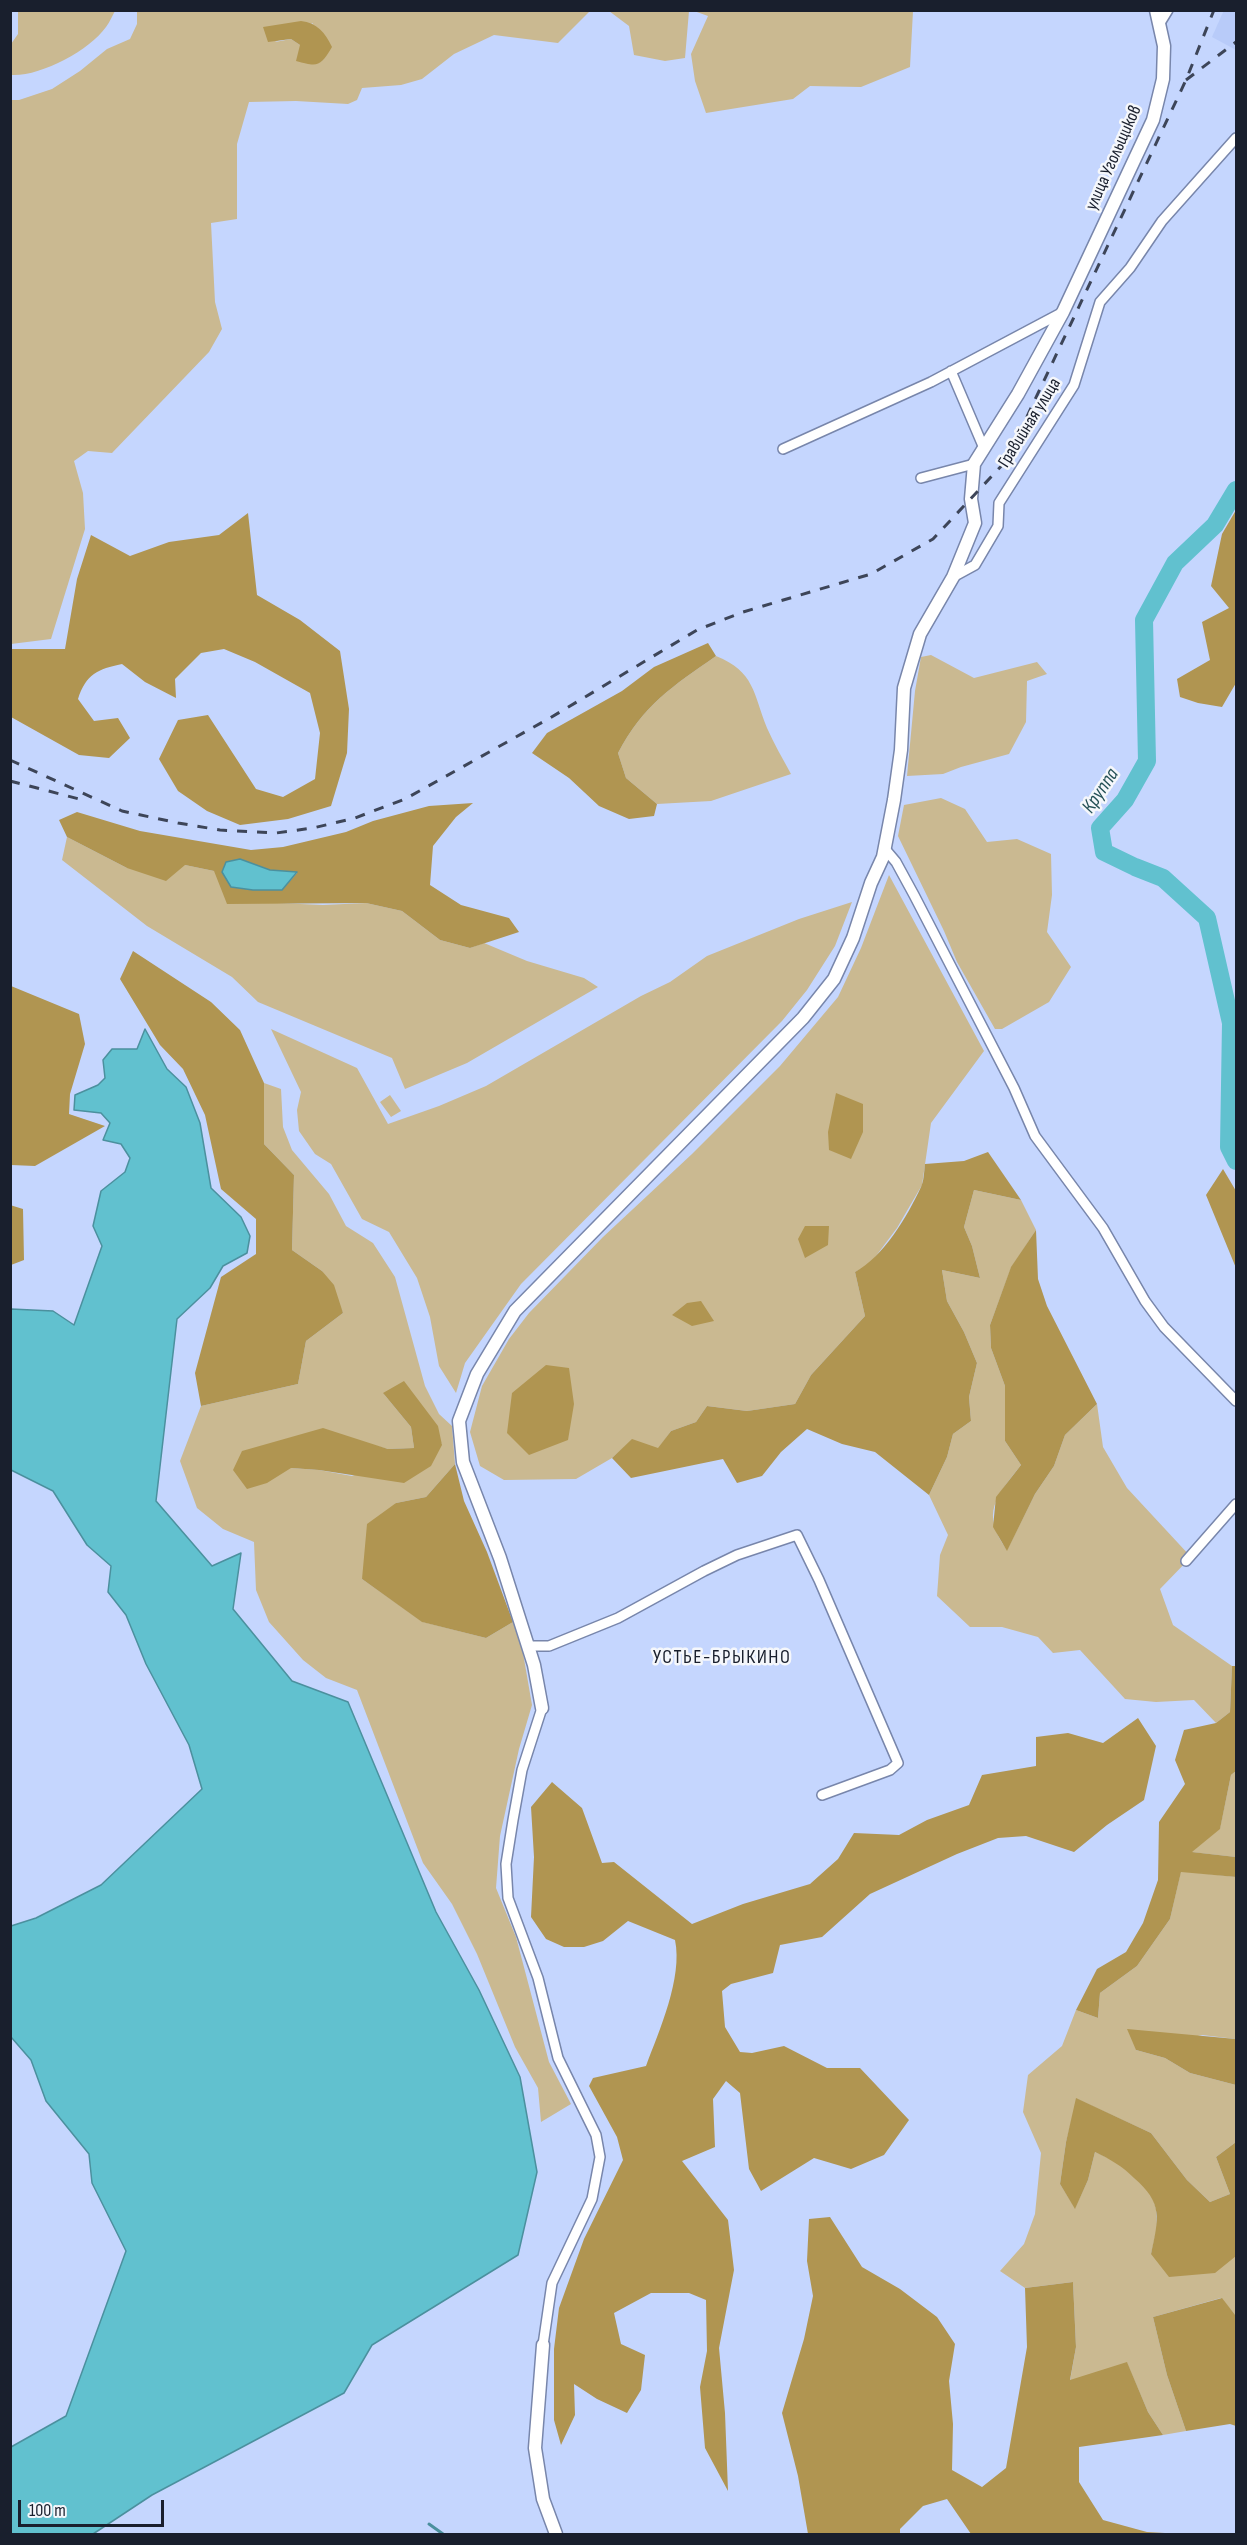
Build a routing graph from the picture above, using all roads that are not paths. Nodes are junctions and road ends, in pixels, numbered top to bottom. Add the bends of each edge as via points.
1 (1168, 10) edge
2 (1158, 17) edge
3 (1236, 138) edge
4 (1063, 312) junction
5 (951, 371) junction
6 (983, 446) junction
7 (783, 449) dead end
8 (974, 464) junction
9 (921, 478) dead end
10 (953, 577) junction
11 (885, 849) junction
12 (1236, 1401) edge
13 (1236, 1504) edge
14 (1186, 1561) dead end
15 (528, 1646) junction
16 (542, 1708) joint
17 (822, 1795) dead end
18 (543, 2345) joint
19 (556, 2535) edge

1 - 2 street
2 - 4 street, улица Угольщиков via 1164,46 1163,79 1153,120
3 - 10 street, Гравийная улица via 1162,220 1130,268 1100,302 1074,385 999,503 998,526 975,565
4 - 5 street
4 - 6 street, улица Угольщиков via 1018,394
5 - 6 street
5 - 7 street
6 - 8 street, улица Угольщиков
8 - 9 street
8 - 10 street via 970,499 975,523
10 - 11 street via 920,634 904,688 901,750
11 - 12 street via 914,895 1035,1136 1103,1228 1164,1327
11 - 15 street via 834,979 803,1018 515,1311 477,1374 459,1421 463,1462
13 - 14 street
15 - 16 street
15 - 17 street via 549,1646 618,1618 704,1571 797,1535 898,1763 890,1770
16 - 18 street via 522,1770 513,1820 506,1864 508,1898 538,1978 558,2058 596,2135 600,2157 592,2199 552,2283
18 - 19 street via 535,2448 543,2499

